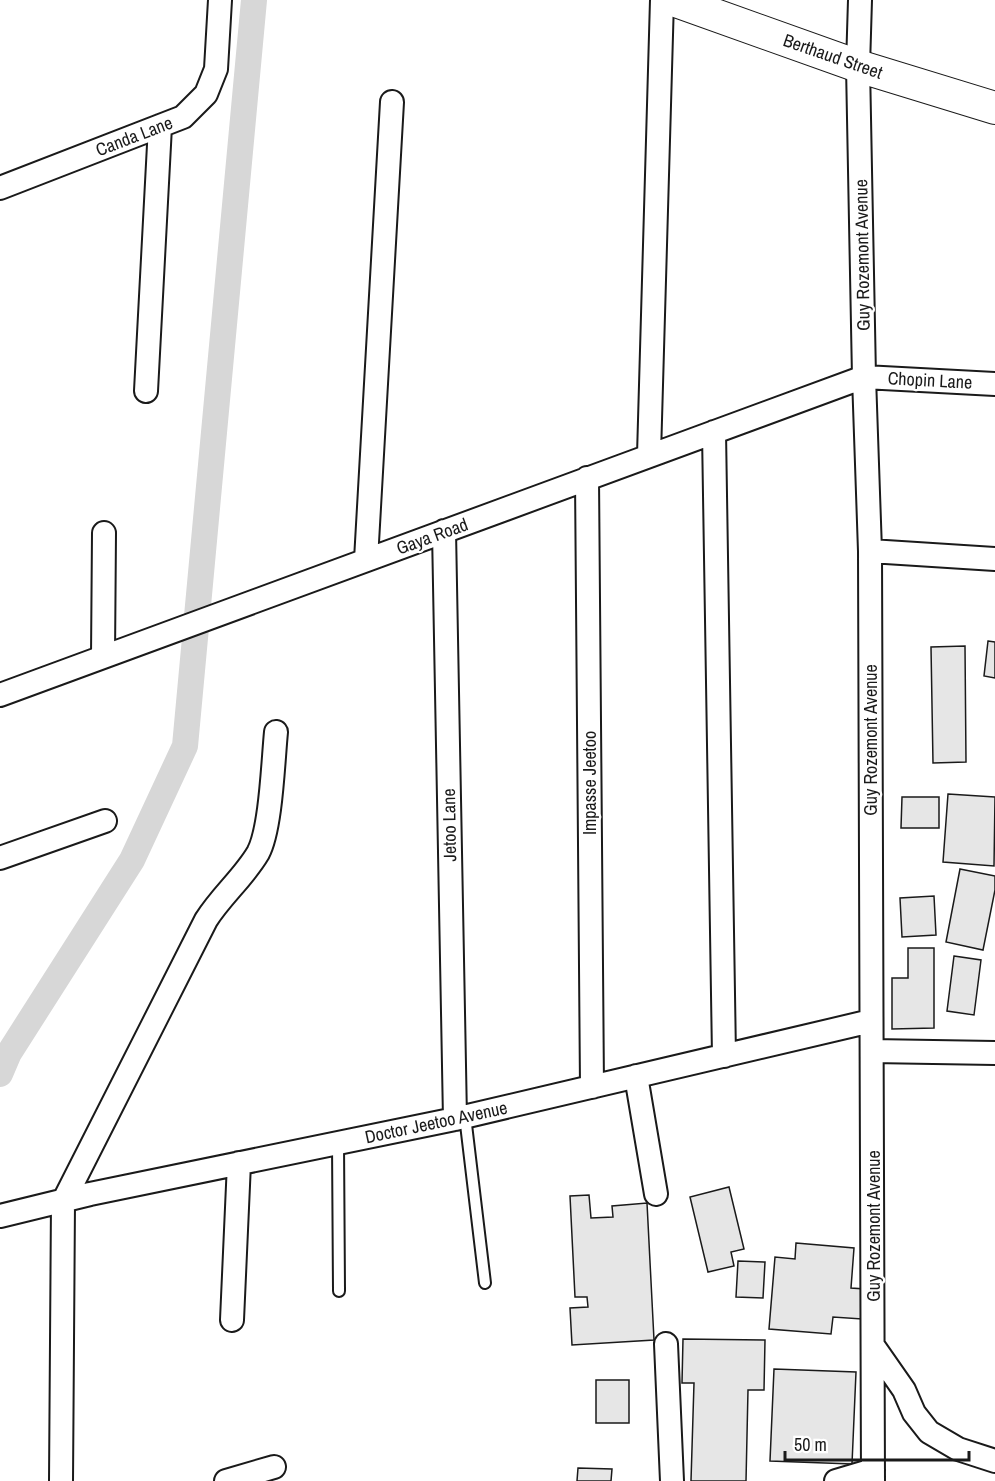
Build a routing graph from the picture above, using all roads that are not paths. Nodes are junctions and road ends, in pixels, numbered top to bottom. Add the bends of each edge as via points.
1 (220, 0) edge
2 (662, 0) edge
3 (673, 0) edge
4 (860, 0) edge
5 (858, 66) junction
6 (392, 102) dead end
7 (995, 108) edge
8 (160, 126) junction
9 (0, 188) edge
10 (864, 376) junction
11 (995, 384) edge
12 (146, 391) dead end
13 (714, 432) junction
14 (649, 455) junction
15 (587, 478) junction
16 (444, 531) junction
17 (104, 533) dead end
18 (870, 551) junction
19 (995, 559) edge
20 (366, 560) junction
21 (103, 656) junction
22 (0, 694) edge
23 (276, 732) dead end
24 (105, 821) dead end
25 (0, 858) edge
26 (871, 1021) junction
27 (872, 1051) junction
28 (995, 1053) edge
29 (724, 1056) junction
30 (636, 1076) junction
31 (592, 1087) junction
32 (460, 1118) junction
33 (338, 1143) junction
34 (239, 1163) junction
35 (656, 1194) dead end
36 (63, 1202) junction
37 (0, 1216) edge
38 (485, 1283) dead end
39 (339, 1291) dead end
40 (232, 1320) dead end
41 (666, 1344) dead end
42 (874, 1347) junction
43 (995, 1461) edge
44 (274, 1467) dead end
45 (873, 1475) edge
46 (61, 1481) edge
47 (226, 1481) edge
48 (672, 1481) edge
49 (836, 1481) edge

1 - 8 street, Canda Lane via 216,69 206,94 183,117
2 - 14 street
3 - 5 street, Berthaud Street
4 - 5 street, Guy Rozemont Avenue
5 - 7 street, Berthaud Street
5 - 10 street, Guy Rozemont Avenue
6 - 20 street
8 - 9 street, Canda Lane
8 - 12 street
10 - 11 street, Chopin Lane
10 - 13 street, Gaya Road
10 - 18 street, Guy Rozemont Avenue
13 - 14 street, Gaya Road
13 - 29 street
14 - 15 street, Gaya Road
15 - 16 street, Gaya Road
15 - 31 street, Impasse Jeetoo
16 - 20 street, Gaya Road
16 - 32 street, Jetoo Lane
17 - 21 street
18 - 19 street
18 - 26 street, Guy Rozemont Avenue
20 - 21 street, Gaya Road
21 - 22 street, Gaya Road
23 - 36 street via 262,843 252,862 206,920
24 - 25 street
26 - 27 street, Guy Rozemont Avenue
26 - 29 street, Doctor Jeetoo Avenue
27 - 28 street
27 - 42 street, Guy Rozemont Avenue
29 - 30 street, Doctor Jeetoo Avenue
30 - 31 street, Doctor Jeetoo Avenue
30 - 35 street
31 - 32 street, Doctor Jeetoo Avenue
32 - 33 street, Doctor Jeetoo Avenue
32 - 38 lane
33 - 34 street, Doctor Jeetoo Avenue
33 - 39 lane
34 - 36 street, Doctor Jeetoo Avenue
34 - 40 street
36 - 37 street, Doctor Jeetoo Avenue
36 - 46 street
41 - 48 street
42 - 43 street via 929,1432 958,1449
42 - 45 street, Guy Rozemont Avenue
44 - 47 street
45 - 49 street

